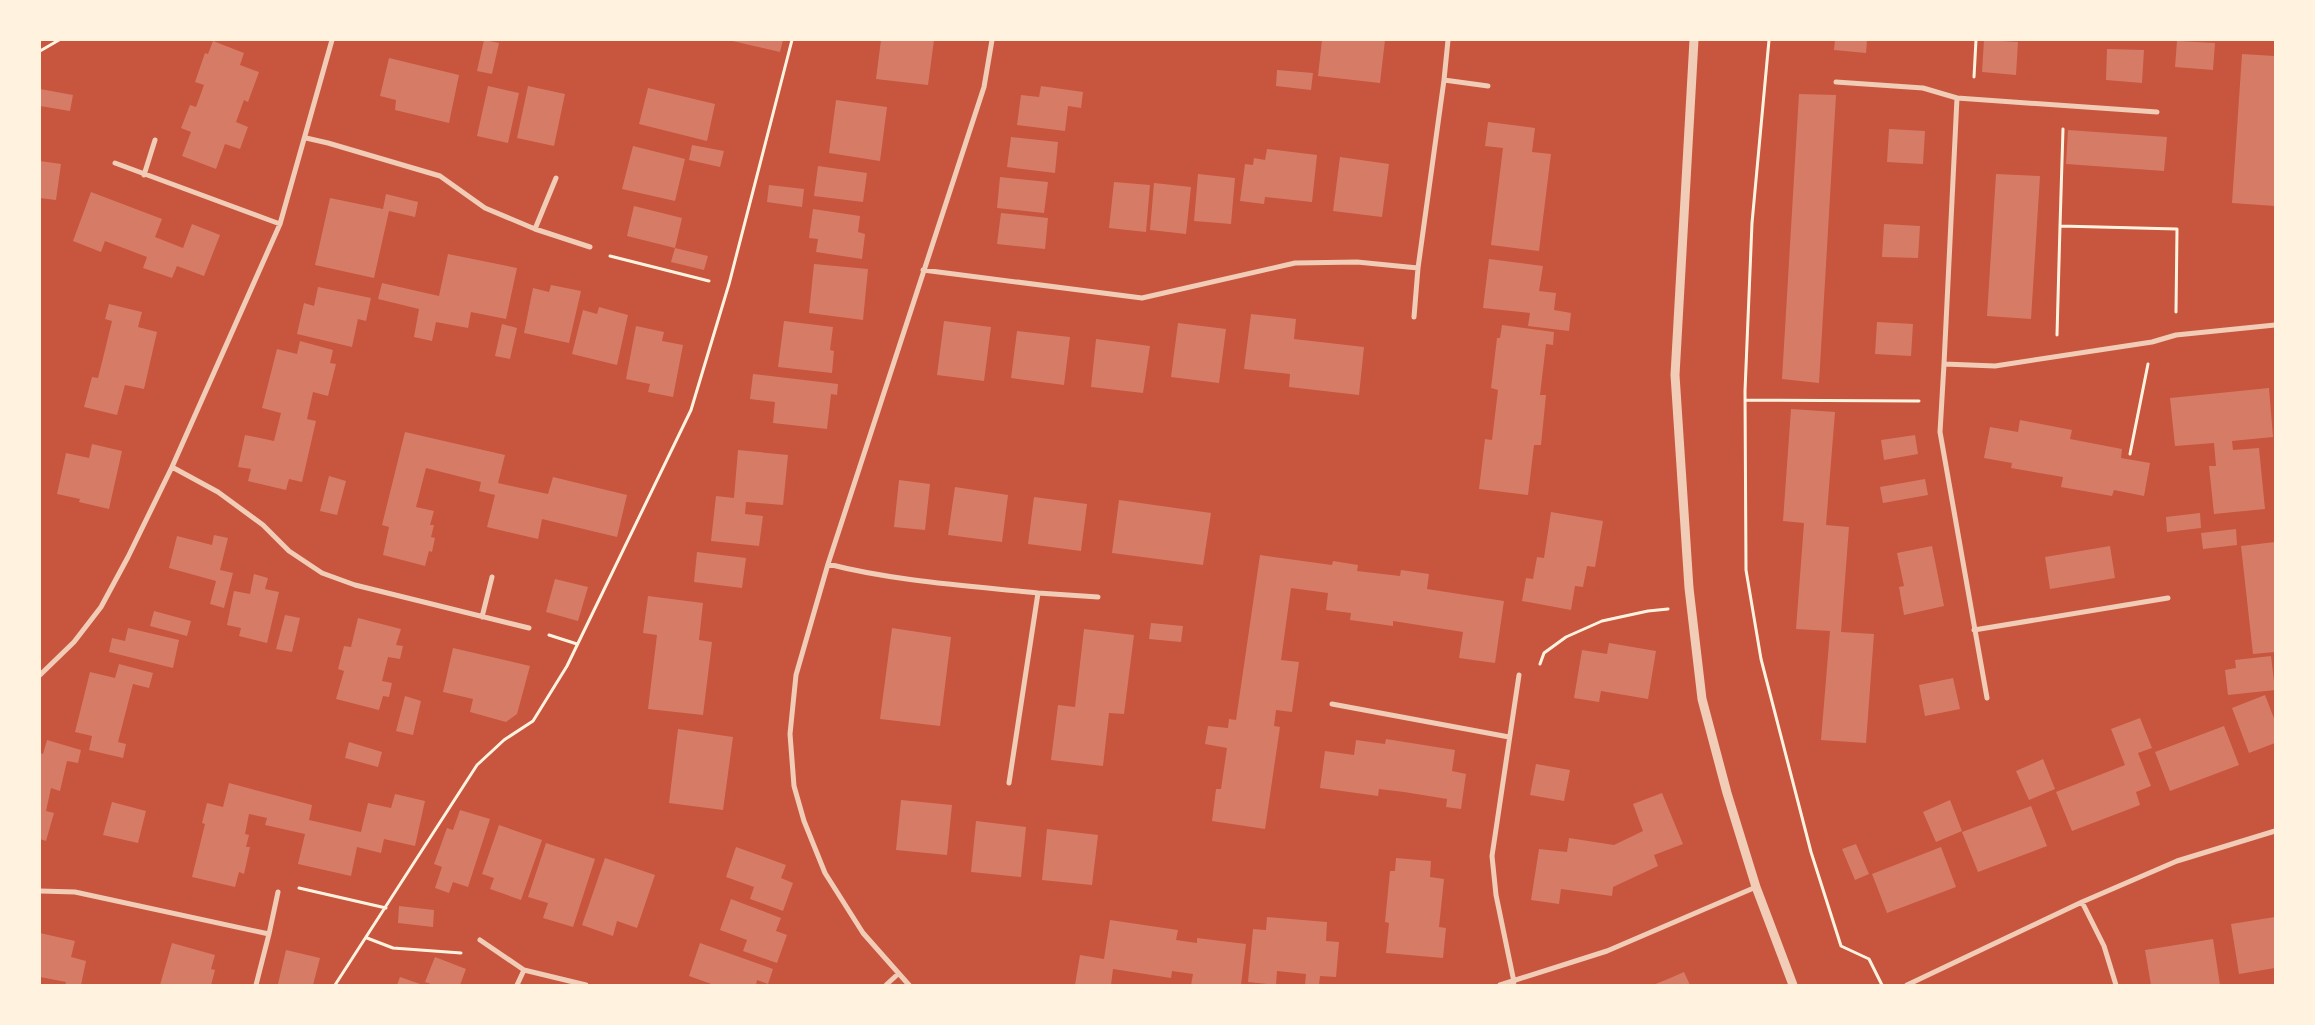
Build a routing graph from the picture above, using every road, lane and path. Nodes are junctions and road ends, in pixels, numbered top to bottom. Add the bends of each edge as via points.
1 (59, 40) edge
2 (332, 40) edge
3 (792, 40) edge
4 (992, 40) edge
5 (1448, 40) edge
6 (1694, 40) edge
7 (1769, 40) edge
8 (1976, 40) edge
9 (40, 51) edge
10 (1444, 80) junction
11 (1836, 82) dead end
12 (1488, 86) dead end
13 (1957, 98) junction
14 (1973, 99) junction
15 (2065, 106) junction
16 (2157, 112) dead end
17 (306, 138) junction
18 (155, 140) dead end
19 (115, 163) dead end
20 (144, 175) junction
21 (556, 178) dead end
22 (280, 224) junction
23 (2060, 226) junction
24 (535, 229) junction
25 (590, 247) joint
26 (1418, 268) junction
27 (923, 270) junction
28 (709, 281) dead end
29 (1414, 317) dead end
30 (2275, 324) edge
31 (2176, 335) junction
32 (2152, 342) junction
33 (2056, 356) junction
34 (1944, 364) junction
35 (1745, 400) junction
36 (1942, 401) junction
37 (2130, 454) dead end
38 (172, 467) junction
39 (828, 564) junction
40 (492, 577) dead end
41 (1038, 593) junction
42 (1098, 597) dead end
43 (2168, 598) dead end
44 (1691, 607) junction
45 (482, 617) junction
46 (528, 628) joint
47 (1974, 630) junction
48 (577, 644) junction
49 (40, 675) edge
50 (1519, 675) joint
51 (1987, 698) dead end
52 (1332, 704) dead end
53 (1509, 737) junction
54 (1009, 782) dead end
55 (2275, 830) edge
56 (1756, 887) junction
57 (40, 891) edge
58 (278, 892) joint
59 (2082, 902) junction
60 (386, 908) junction
61 (269, 934) junction
62 (367, 938) junction
63 (480, 940) joint
64 (524, 970) junction
65 (898, 974) junction
66 (1514, 982) junction
67 (256, 985) edge
68 (335, 985) edge
69 (518, 985) edge
70 (586, 985) edge
71 (886, 985) edge
72 (909, 985) edge
73 (1500, 985) edge
74 (1794, 985) edge
75 (1882, 985) edge
76 (1907, 985) edge
77 (2116, 985) edge

1 - 9 path
2 - 17 street
3 - 48 path via 729,284 691,410
4 - 27 street via 984,87
5 - 10 street
6 - 44 street via 1675,375
7 - 35 path via 1752,223
8 - 14 path
10 - 12 street
10 - 26 street
11 - 13 street via 1923,88
13 - 14 street
13 - 34 street
14 - 15 street
15 - 16 street
15 - 23 path
17 - 22 street
17 - 24 street via 440,176 485,208
18 - 20 street
19 - 20 street
20 - 22 street
21 - 24 street
22 - 38 street
23 - 31 path via 2177,228
23 - 33 path
24 - 25 street
25 - 28 path
26 - 27 street via 1357,262 1295,262 1142,298
26 - 29 street
27 - 39 street
30 - 31 street
31 - 32 street
32 - 33 street
32 - 37 path
33 - 34 street via 1995,366
34 - 36 street
35 - 36 path
35 - 75 path via 1746,570 1760,659 1811,852 1841,946 1869,958
36 - 47 street via 1940,432
38 - 45 street via 218,492 263,525 289,551 322,573 355,586
38 - 49 street via 101,607 74,642
39 - 41 street via 967,586
39 - 65 street via 796,675 790,734 794,786 825,873 862,933
40 - 45 street
41 - 42 street
41 - 54 street
43 - 47 street
44 - 50 path via 1648,611 1602,621 1566,636 1544,653 1539,666
44 - 56 street via 1702,699
45 - 46 street
46 - 48 path
47 - 51 street
48 - 60 path via 533,721 504,740 477,766
50 - 53 street
52 - 53 street
53 - 66 street via 1492,856 1496,894
55 - 59 street via 2177,861
56 - 66 street via 1607,951
56 - 74 street
57 - 61 street via 75,892
58 - 60 path via 292,886
58 - 61 street
59 - 76 street
59 - 77 street via 2104,946
60 - 62 path
61 - 67 street
62 - 63 path via 393,948 461,954
62 - 68 path
63 - 64 street
64 - 69 street
64 - 70 street
65 - 71 street
65 - 72 street
66 - 73 street

